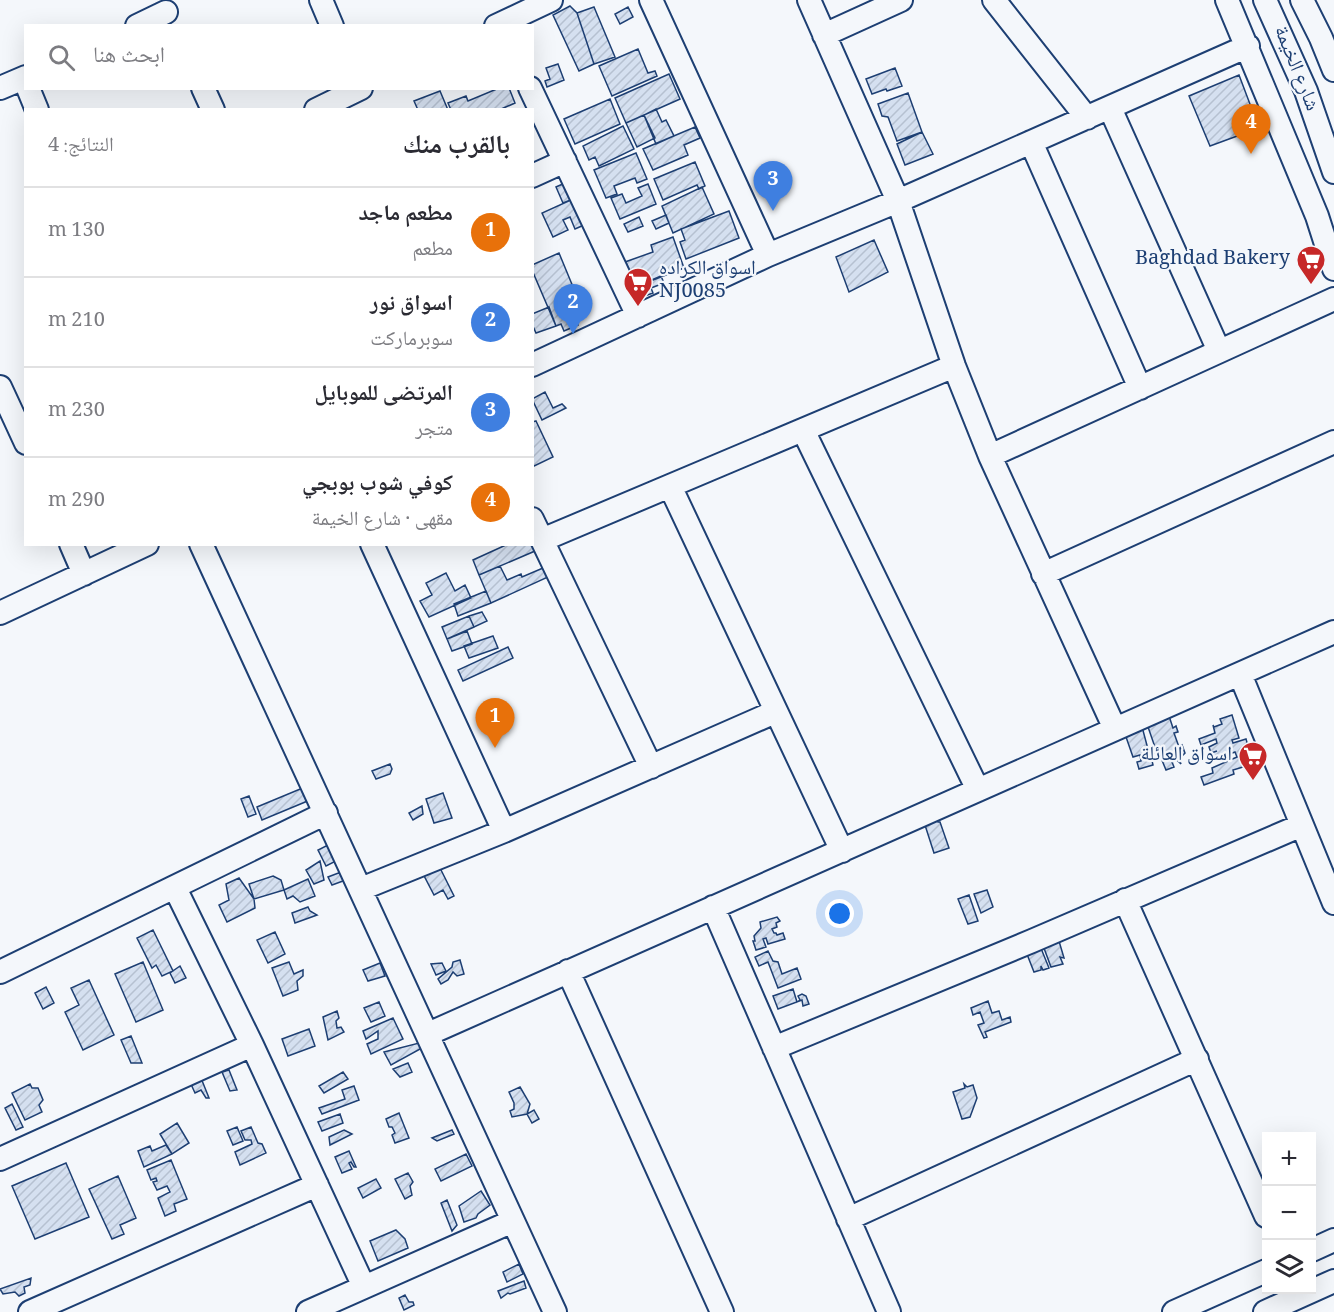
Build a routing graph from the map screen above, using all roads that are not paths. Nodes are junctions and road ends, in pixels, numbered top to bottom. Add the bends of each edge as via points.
1 (321, 0) edge
2 (551, 0) edge
3 (651, 0) edge
4 (808, 0) edge
5 (900, 0) edge
6 (994, 0) edge
7 (1227, 0) edge
8 (1265, 0) edge
9 (1302, 0) edge
10 (166, 13) edge
11 (141, 24) edge
12 (331, 24) edge
13 (501, 24) edge
14 (824, 35) junction
15 (1248, 46) junction
16 (1334, 70) edge
17 (24, 82) edge
18 (0, 88) edge
19 (29, 90) edge
20 (204, 90) edge
21 (358, 90) edge
22 (531, 90) edge
23 (36, 108) edge
24 (212, 108) edge
25 (320, 108) edge
26 (1110, 108) junction
27 (1086, 118) junction
28 (1031, 142) junction
29 (565, 161) junction
30 (1334, 172) edge
31 (534, 175) edge
32 (898, 201) junction
33 (1325, 214) edge
34 (768, 255) junction
35 (1334, 269) edge
36 (1334, 299) edge
37 (638, 316) junction
38 (1219, 351) junction
39 (534, 364) edge
40 (954, 366) junction
41 (0, 387) edge
42 (1140, 388) junction
43 (5, 413) edge
44 (802, 430) junction
45 (24, 440) edge
46 (1334, 442) edge
47 (990, 456) junction
48 (670, 486) junction
49 (534, 523) edge
50 (542, 540) junction
51 (72, 546) edge
52 (143, 546) edge
53 (202, 546) edge
54 (373, 546) edge
55 (84, 574) junction
56 (1043, 574) junction
57 (0, 613) edge
58 (1334, 632) edge
59 (1240, 674) junction
60 (775, 712) junction
61 (1115, 729) junction
62 (651, 767) junction
63 (978, 790) junction
64 (326, 813) junction
65 (1302, 825) junction
66 (504, 831) junction
67 (842, 851) junction
68 (175, 888) junction
69 (361, 889) junction
70 (1125, 900) junction
71 (1334, 903) edge
72 (713, 907) junction
73 (568, 971) junction
74 (0, 972) edge
75 (428, 1034) junction
76 (252, 1045) junction
77 (774, 1048) junction
78 (1197, 1059) junction
79 (0, 1159) edge
80 (317, 1185) junction
81 (1262, 1207) edge
82 (848, 1219) junction
83 (513, 1221) junction
84 (1334, 1240) edge
85 (1316, 1248) edge
86 (1262, 1273) edge
87 (1334, 1281) edge
88 (364, 1287) junction
89 (45, 1309) edge
90 (308, 1312) edge
91 (555, 1312) edge
92 (722, 1312) edge
93 (889, 1312) edge
94 (1174, 1312) edge
95 (1265, 1312) edge

1 - 12 street
2 - 13 street
3 - 34 street
4 - 14 street
5 - 14 street
6 - 27 street
7 - 15 street
8 - 30 street, شارع الخيمة via 1306,91
9 - 16 street, شارع الخيمة
10 - 11 street
14 - 32 street
15 - 26 street
15 - 33 street
17 - 18 street
19 - 23 street
20 - 24 street
21 - 25 street
22 - 29 street
26 - 27 street
26 - 38 street
27 - 28 street
28 - 32 street
28 - 42 street
29 - 31 street
29 - 37 street
32 - 34 street
32 - 40 street
33 - 35 street
34 - 37 street
36 - 38 street
37 - 39 street
38 - 42 street
40 - 44 street
40 - 47 street
41 - 43 street
42 - 47 street
43 - 45 street
44 - 48 street
44 - 63 street
46 - 56 street
47 - 56 street
48 - 50 street
48 - 60 street
49 - 50 street
50 - 62 street
51 - 55 street
52 - 55 street
53 - 64 street
54 - 66 street
55 - 57 street
56 - 61 street
58 - 59 street
59 - 61 street
59 - 65 street
60 - 62 street
60 - 67 street
61 - 63 street
62 - 66 street
63 - 67 street
64 - 68 street
64 - 69 street
65 - 70 street
65 - 71 street
66 - 69 street
67 - 72 street
68 - 74 street
68 - 76 street
69 - 75 street
70 - 77 street
70 - 78 street
72 - 73 street
72 - 77 street
73 - 75 street
73 - 92 street
75 - 83 street
76 - 79 street
76 - 80 street
77 - 82 street
78 - 81 street
78 - 82 street
80 - 88 street
80 - 89 street
82 - 93 street
83 - 88 street
83 - 91 street
84 - 85 street
86 - 94 street
87 - 95 street
88 - 90 street

